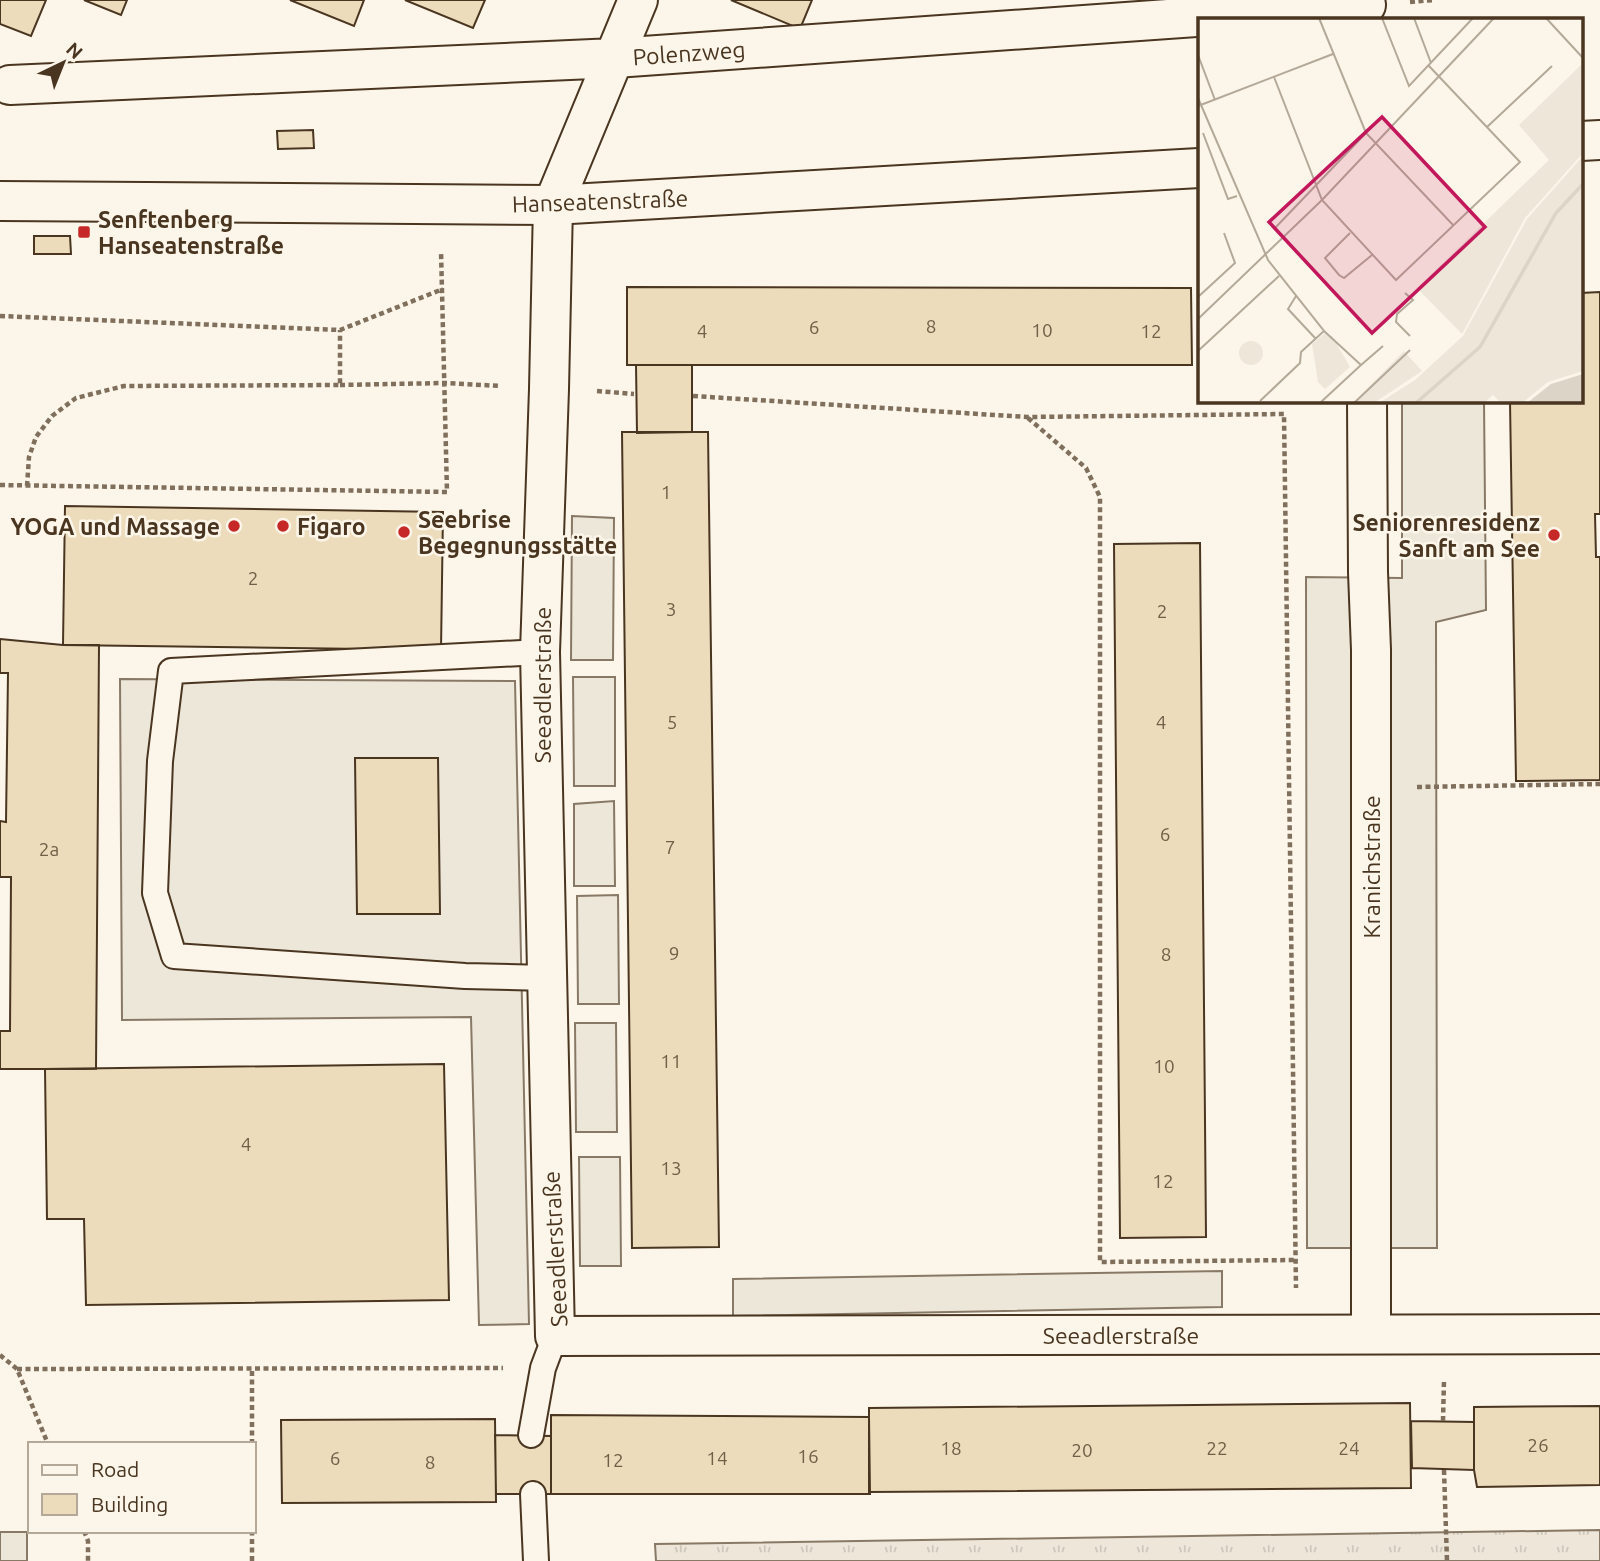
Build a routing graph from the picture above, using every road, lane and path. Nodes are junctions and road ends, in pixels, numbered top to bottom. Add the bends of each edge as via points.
1 (638, 0) edge
2 (1367, 8) edge
3 (1217, 18) edge
4 (1198, 19) edge
5 (615, 58) junction
6 (10, 85) dead end
7 (1600, 140) edge
8 (1582, 141) edge
9 (1198, 168) edge
10 (0, 201) edge
11 (439, 205) junction
12 (553, 205) junction
13 (443, 289) junction
14 (0, 316) edge
15 (340, 330) junction
16 (445, 383) junction
17 (340, 385) junction
18 (549, 388) junction
19 (693, 396) dead end
20 (1367, 402) edge
21 (1027, 417) junction
22 (0, 485) edge
23 (27, 486) junction
24 (540, 652) junction
25 (1600, 784) edge
26 (1371, 787) junction
27 (547, 978) junction
28 (1296, 1260) junction
29 (1371, 1333) junction
30 (1297, 1334) junction
31 (1600, 1334) edge
32 (549, 1352) junction
33 (0, 1355) edge
34 (17, 1368) junction
35 (252, 1368) junction
36 (531, 1435) dead end
37 (47, 1442) edge
38 (252, 1442) edge
39 (1444, 1470) dead end
40 (533, 1494) dead end
41 (85, 1533) edge
42 (252, 1533) edge
43 (88, 1561) edge
44 (252, 1561) edge
45 (536, 1561) edge
46 (1447, 1561) edge

1 - 5 street
2 - 3 street, Polenzweg
4 - 5 street, Polenzweg
5 - 6 street, Polenzweg
5 - 12 street
7 - 8 street
9 - 12 street, Hanseatenstraße
10 - 11 street, Hanseatenstraße
11 - 12 street, Hanseatenstraße
11 - 13 path
12 - 18 street, Seeadlerstraße
13 - 15 path
13 - 16 path
14 - 15 path
15 - 17 path
16 - 17 path
16 - 18 path
16 - 23 path via 447,492
17 - 23 path via 124,386 76,398 52,416 36,437
18 - 24 street, Seeadlerstraße
19 - 21 path
20 - 26 street, Kranichstraße
21 - 28 path via 1086,468 1100,497 1100,1262
21 - 28 path via 1284,414
22 - 23 path
24 - 27 street, Seeadlerstraße
24 - 27 lane via 171,671 160,761 155,893 174,956
25 - 26 path
26 - 29 street, Kranichstraße
27 - 32 street, Seeadlerstraße
28 - 30 path
29 - 30 street, Seeadlerstraße
29 - 31 street, Seeadlerstraße
30 - 32 street, Seeadlerstraße
32 - 35 path
32 - 36 lane
33 - 34 path
34 - 35 path
34 - 37 path
35 - 38 path
39 - 46 path
40 - 45 lane
41 - 43 path
42 - 44 path

